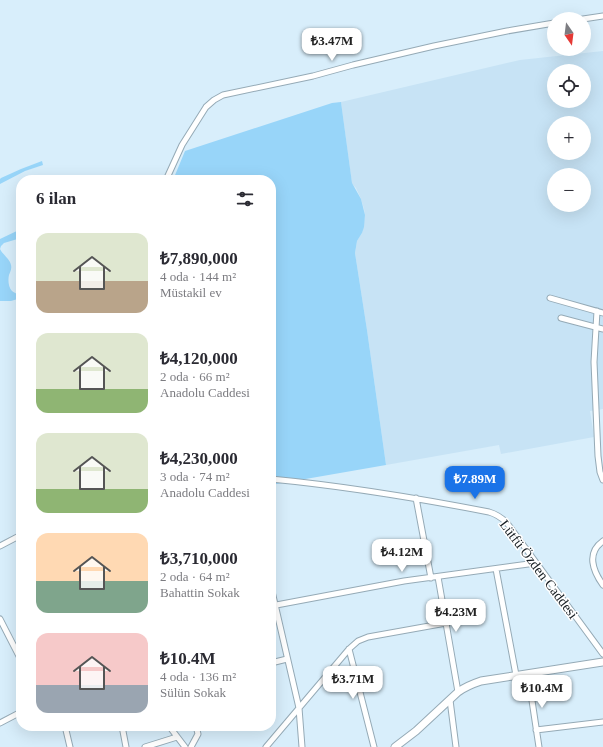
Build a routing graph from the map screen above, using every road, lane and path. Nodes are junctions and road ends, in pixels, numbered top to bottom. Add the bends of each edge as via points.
1 (603, 16) edge
2 (591, 18) edge
3 (547, 24) edge
4 (168, 175) edge
5 (550, 298) dead end
6 (597, 311) junction
7 (603, 312) edge
8 (561, 318) dead end
9 (596, 328) junction
10 (603, 329) edge
11 (601, 459) edge
12 (276, 479) edge
13 (603, 480) edge
14 (416, 498) junction
15 (16, 538) edge
16 (603, 541) edge
17 (0, 546) edge
18 (536, 563) junction
19 (496, 569) junction
20 (438, 577) junction
21 (431, 578) junction
22 (603, 585) edge
23 (276, 605) edge
24 (276, 617) edge
25 (0, 619) edge
26 (446, 623) junction
27 (349, 649) junction
28 (16, 650) edge
29 (603, 654) edge
30 (287, 659) junction
31 (276, 662) edge
32 (603, 662) edge
33 (528, 674) junction
34 (516, 675) junction
35 (458, 692) junction
36 (450, 700) junction
37 (299, 708) junction
38 (16, 715) edge
39 (603, 722) edge
40 (0, 723) edge
41 (536, 730) junction
42 (66, 731) edge
43 (123, 731) edge
44 (173, 731) edge
45 (197, 731) edge
46 (177, 737) junction
47 (70, 747) edge
48 (126, 747) edge
49 (145, 747) edge
50 (185, 747) edge
51 (191, 747) edge
52 (266, 747) edge
53 (302, 747) edge
54 (374, 747) edge
55 (395, 747) edge
56 (456, 747) edge
57 (539, 747) edge

1 - 2 street
3 - 4 street via 434,46 218,97 210,103 196,122
5 - 6 street
6 - 7 street
6 - 9 street
8 - 9 street
9 - 10 street
9 - 11 street via 594,362
11 - 13 street via 600,472
12 - 14 street, Lütfü Özden Caddesi
14 - 18 street, Lütfü Özden Caddesi via 496,514 504,520
14 - 21 street
15 - 17 street
16 - 22 street via 595,550 593,562 597,577
18 - 19 street
18 - 29 street, Lütfü Özden Caddesi
19 - 20 street
19 - 34 street
20 - 21 street
20 - 26 street
21 - 23 street
24 - 30 street
25 - 28 street
26 - 27 street via 368,637
26 - 35 street
27 - 37 street
27 - 54 street
30 - 31 street
30 - 37 street
32 - 33 street
33 - 34 street
33 - 41 street
34 - 35 street via 481,681
35 - 36 street
36 - 55 street
36 - 56 street
37 - 52 street
37 - 53 street
38 - 40 street
39 - 41 street
41 - 57 street
42 - 47 street
43 - 48 street
44 - 46 street
45 - 51 street
46 - 49 street
46 - 50 street

